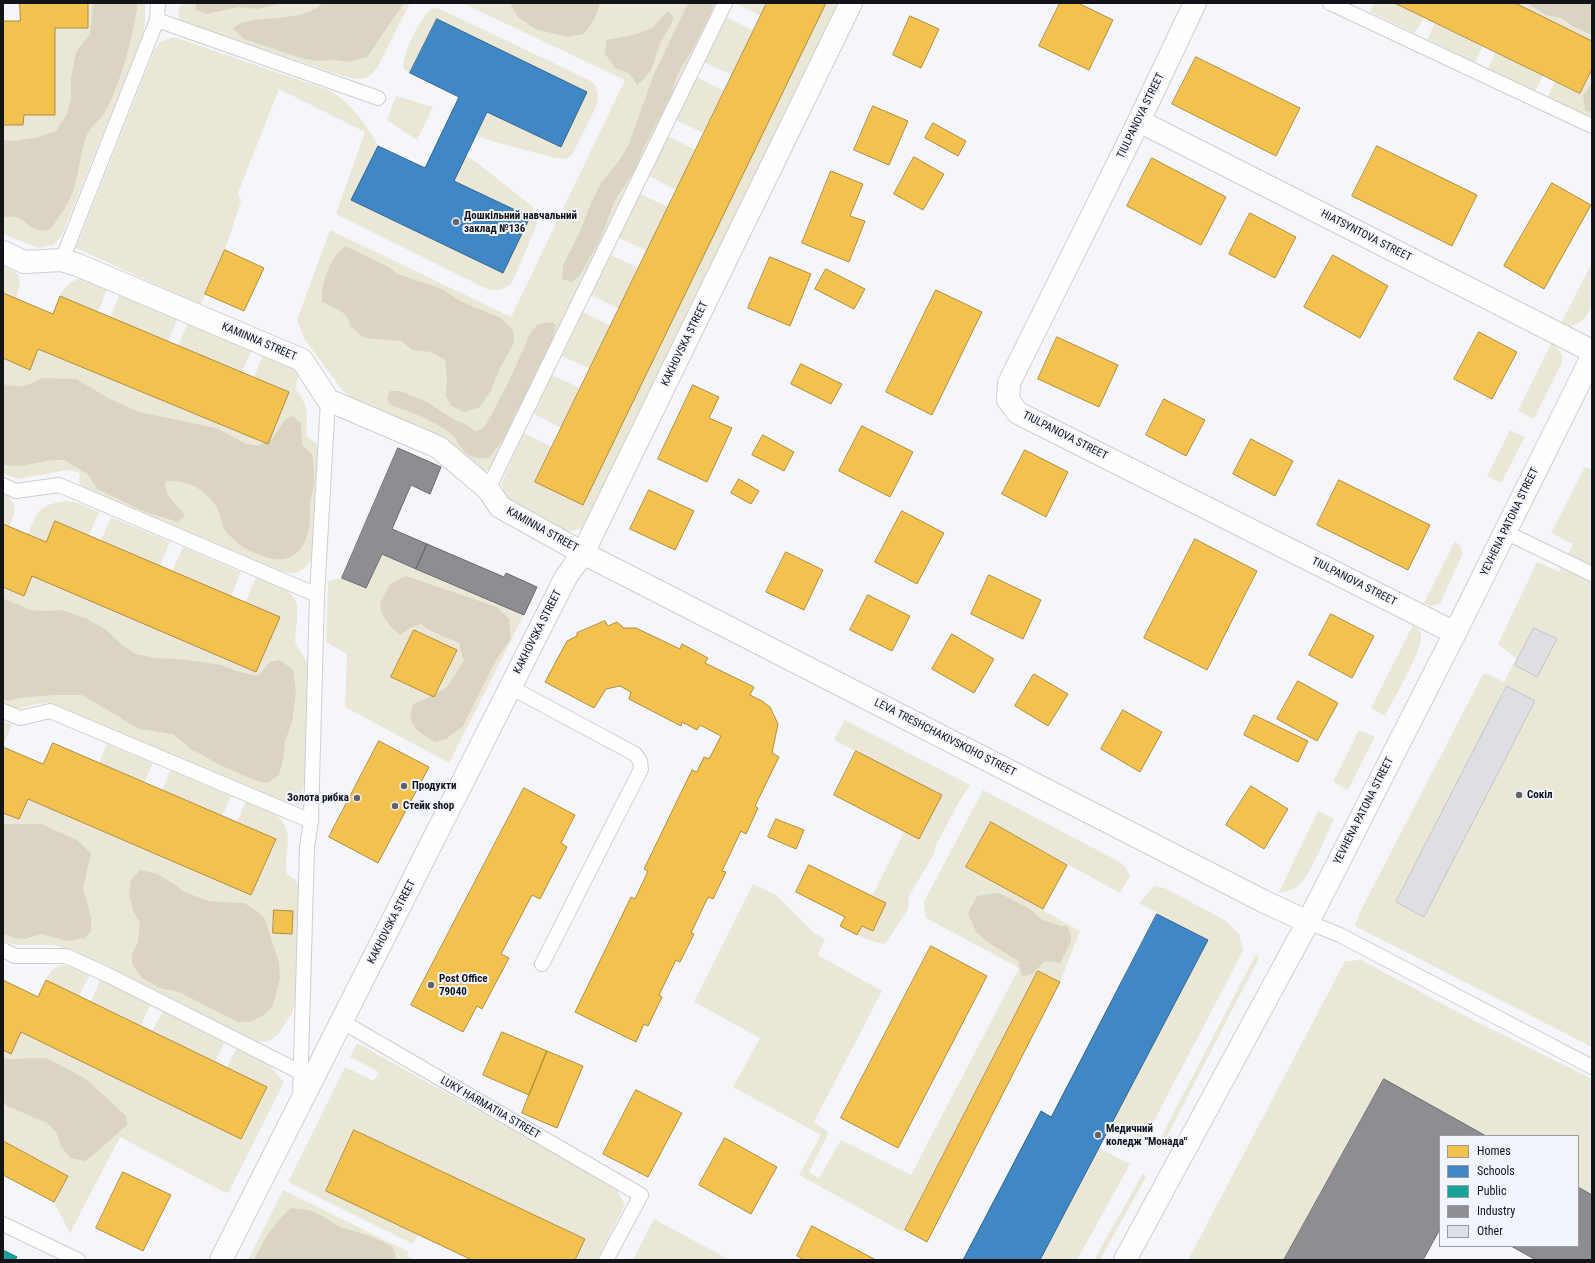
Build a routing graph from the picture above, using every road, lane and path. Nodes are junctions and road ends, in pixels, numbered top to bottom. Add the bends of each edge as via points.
1 (158, 3) edge
2 (726, 3) edge
3 (851, 3) edge
4 (1195, 3) edge
5 (1330, 3) edge
6 (158, 20) junction
7 (378, 98) dead end
8 (1139, 121) junction
9 (1592, 126) edge
10 (3, 252) edge
11 (62, 260) junction
12 (1592, 351) edge
13 (1592, 357) edge
14 (328, 400) junction
15 (3, 486) edge
16 (488, 489) junction
17 (1506, 532) junction
18 (583, 553) junction
19 (1592, 574) edge
20 (317, 595) junction
21 (1455, 633) junction
22 (510, 687) junction
23 (3, 711) edge
24 (311, 821) junction
25 (1308, 922) junction
26 (3, 950) edge
27 (542, 964) dead end
28 (341, 1021) junction
29 (1592, 1067) edge
30 (300, 1072) junction
31 (300, 1104) junction
32 (3, 1224) edge
33 (78, 1260) edge
34 (220, 1260) edge
35 (606, 1260) edge
36 (1125, 1260) edge

1 - 6 lane
2 - 16 lane
3 - 18 street, KAKHOVSKA STREET
4 - 8 street, TIULPANOVA STREET
5 - 9 lane
6 - 7 lane
6 - 11 lane
8 - 12 street, HIATSYNTOVA STREET
8 - 21 street, TIULPANOVA STREET via 1009,383 1008,400 1018,413
10 - 11 street, KAMINNA STREET via 24,262
11 - 14 street, KAMINNA STREET via 302,360
13 - 17 street, YEVHENA PATONA STREET
14 - 16 street, KAMINNA STREET via 438,447
14 - 20 lane
15 - 20 lane via 16,491 58,485
16 - 18 street, KAMINNA STREET via 500,507
17 - 19 lane
17 - 21 street, YEVHENA PATONA STREET
18 - 22 street, KAKHOVSKA STREET via 566,577
18 - 25 street, LEVA TRESHCHAKIVSKOHO STREET
20 - 24 lane
21 - 25 street, YEVHENA PATONA STREET
22 - 27 lane via 636,754 640,761 641,770
22 - 28 street, KAKHOVSKA STREET
23 - 24 lane via 20,718 50,710
24 - 30 lane via 307,847
25 - 29 lane via 1347,938
25 - 36 street, YEVHENA PATONA STREET
26 - 30 lane via 15,956 66,956
28 - 31 street, KAKHOVSKA STREET
28 - 35 lane, LUKY HARMATIIA STREET via 641,1195
30 - 31 lane
31 - 34 street, KAKHOVSKA STREET
32 - 33 lane

